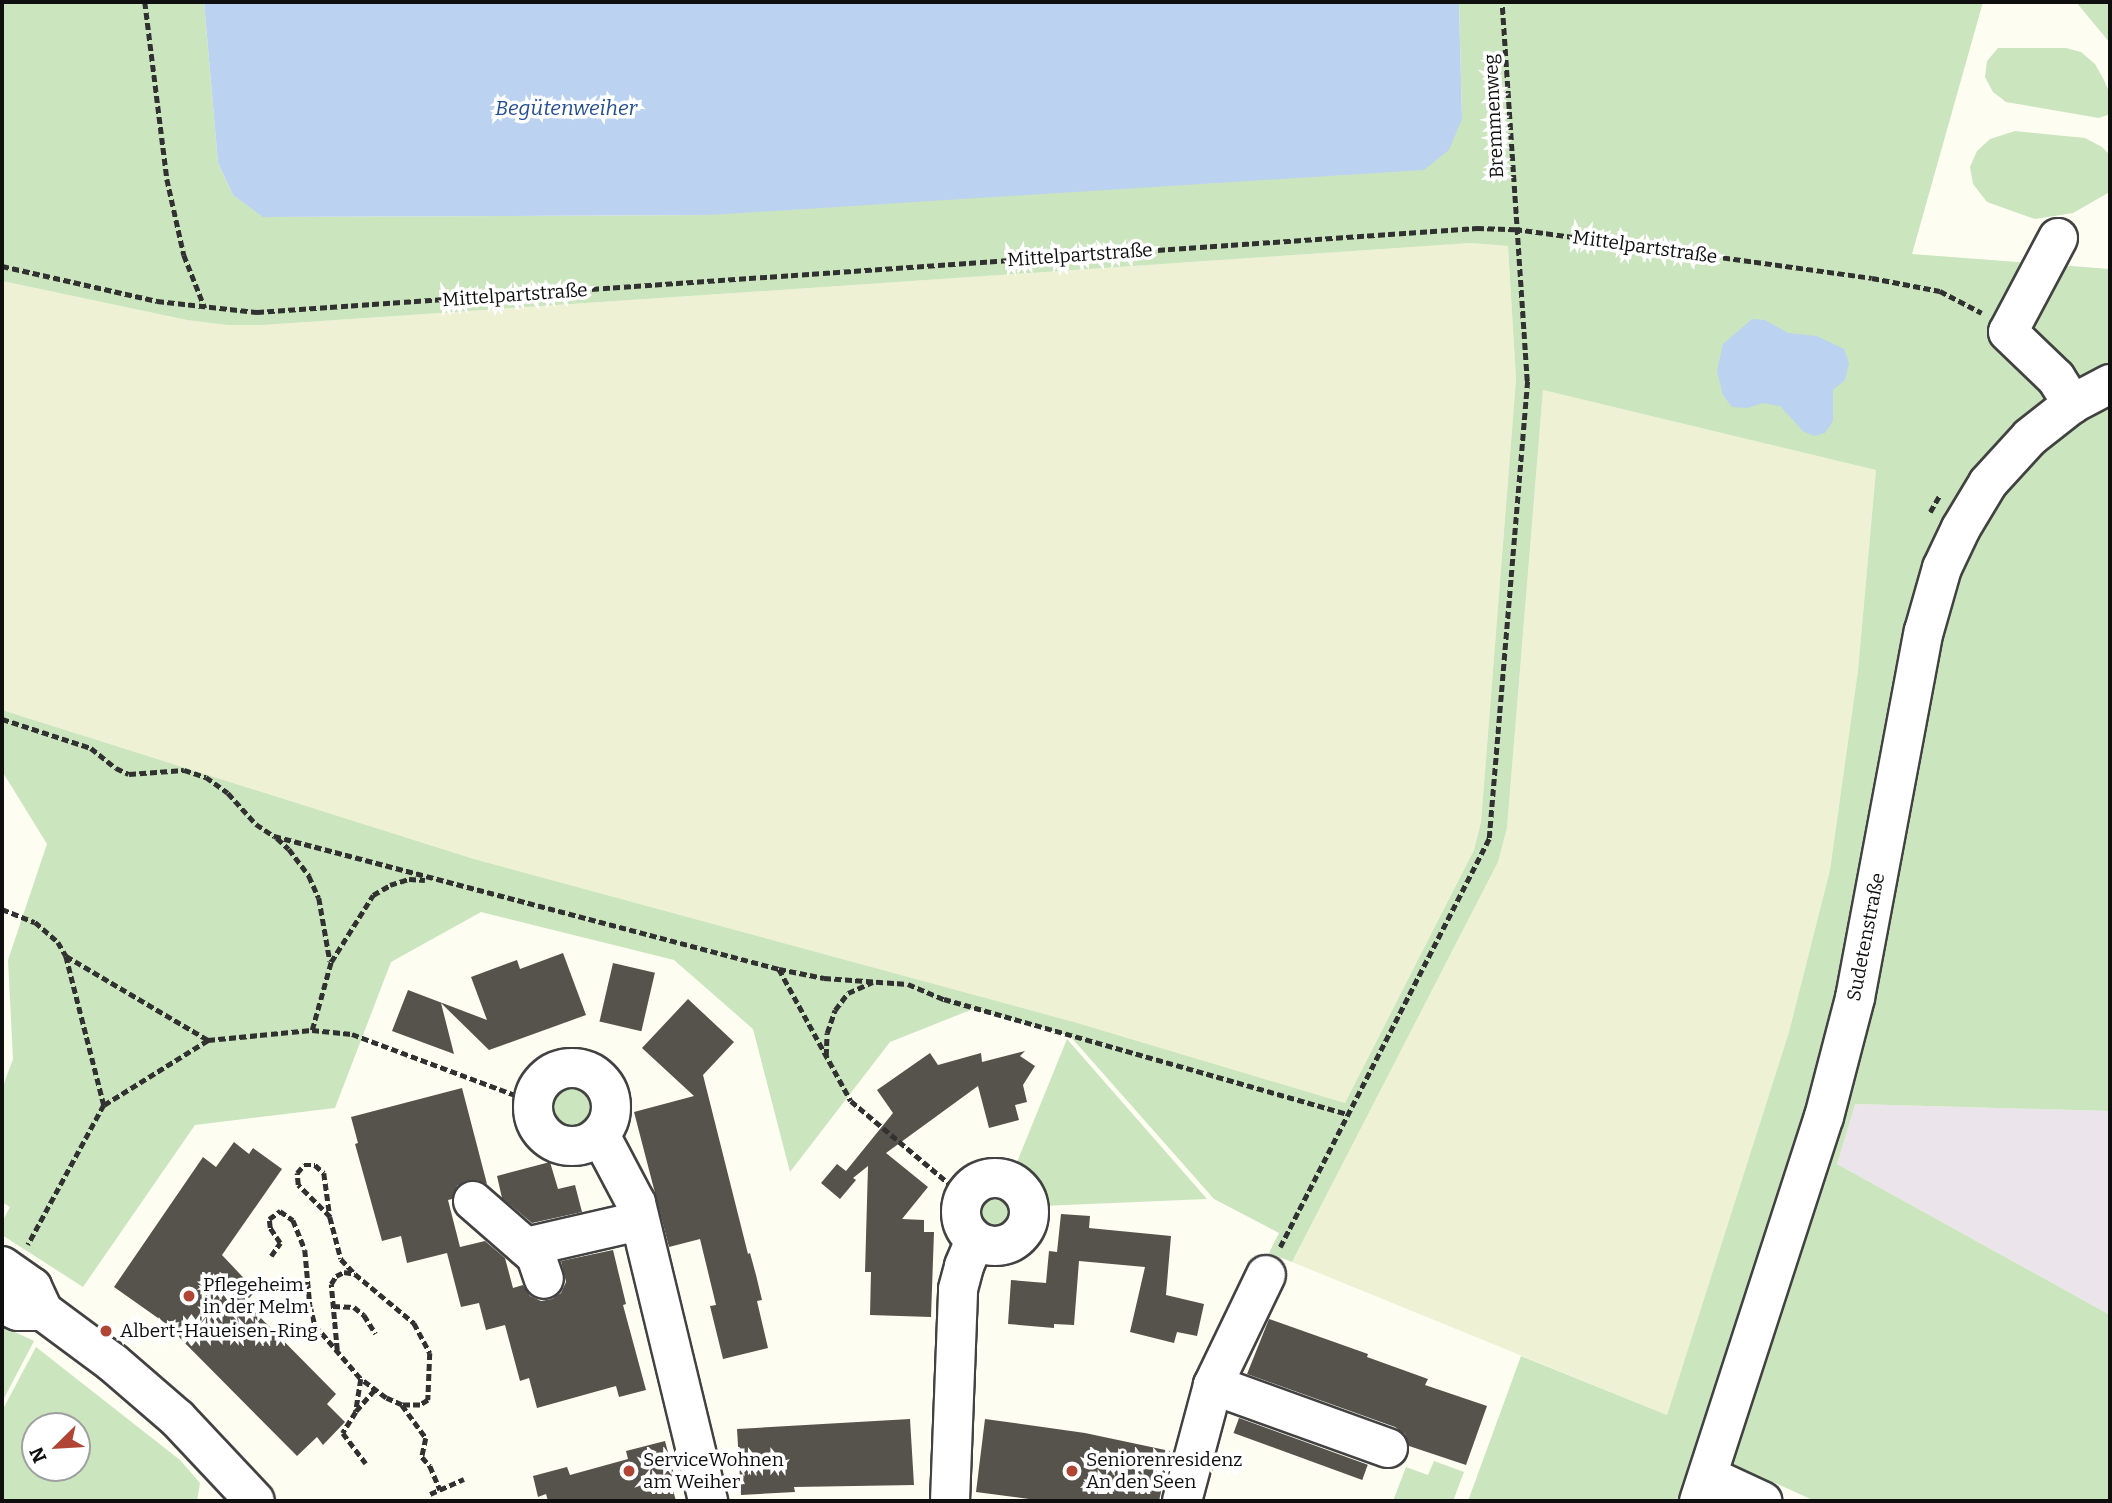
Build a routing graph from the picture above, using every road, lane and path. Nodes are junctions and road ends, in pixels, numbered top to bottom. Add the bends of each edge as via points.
1 (145, 2) edge
2 (1502, 2) edge
3 (1515, 229) junction
4 (2058, 238) dead end
5 (2, 266) edge
6 (205, 309) junction
7 (2008, 332) junction
8 (2110, 384) edge
9 (2072, 404) junction
10 (2, 719) edge
11 (274, 836) junction
12 (433, 880) junction
13 (2, 909) edge
14 (66, 956) junction
15 (331, 962) junction
16 (779, 969) junction
17 (877, 981) junction
18 (312, 1030) junction
19 (208, 1040) junction
20 (826, 1057) junction
21 (534, 1102) junction
22 (104, 1105) junction
23 (1348, 1114) junction
24 (600, 1135) junction
25 (964, 1196) junction
26 (473, 1201) dead end
27 (330, 1217) junction
28 (639, 1221) junction
29 (975, 1240) junction
30 (271, 1256) dead end
31 (12, 1260) edge
32 (355, 1274) junction
33 (1266, 1275) joint
34 (2, 1304) edge
35 (333, 1306) junction
36 (43, 1311) junction
37 (376, 1334) dead end
38 (337, 1351) junction
39 (361, 1378) junction
40 (1213, 1385) junction
41 (376, 1390) junction
42 (402, 1405) junction
43 (356, 1412) junction
44 (1388, 1448) dead end
45 (366, 1463) dead end
46 (464, 1479) dead end
47 (1703, 1489) edge
48 (440, 1490) junction
49 (430, 1494) dead end
50 (243, 1497) edge
51 (708, 1501) edge
52 (950, 1501) edge
53 (1182, 1501) edge
54 (1762, 1501) edge

1 - 6 path via 167,179 184,255
2 - 3 path, Bremmenweg
3 - 6 path, Mittelpartstraße via 257,313
3 - 7 path, Mittelpartstraße via 1940,291
3 - 23 path, Bremmenweg via 1527,381 1489,838
4 - 7 street
5 - 6 path, Mittelpartstraße
7 - 9 street via 2056,378
8 - 9 street
9 - 47 street, Sudetenstraße via 2029,437 1988,483 1942,568 1924,631 1849,1024 1824,1117
10 - 11 path via 91,748 129,774 184,770 206,777
11 - 12 path
11 - 15 path via 309,876 319,898
12 - 15 path via 409,879 373,895
12 - 16 path
13 - 14 path via 35,922 58,942
14 - 19 path
14 - 22 path
15 - 18 path
16 - 17 path
16 - 20 path
17 - 20 path via 848,993 835,1010 827,1033
17 - 23 path via 908,984 944,999
18 - 19 path
18 - 21 path via 352,1034
19 - 22 path
20 - 25 path via 851,1101
21 - 24 street via 535,1120 551,1140 576,1146
21 - 24 street via 541,1083 551,1074 575,1068 588,1071 606,1088 610,1100 611,1113
22 - 31 path
23 - 33 path, Bremmenweg
24 - 28 street via 636,1203
25 - 29 street via 962,1222
25 - 29 street via 978,1181 1001,1178 1021,1188 1030,1209 1017,1239 996,1247
26 - 28 street via 535,1263
27 - 27 path via 324,1173 315,1165 304,1165 298,1185
27 - 32 path via 341,1259
28 - 51 street
29 - 52 street via 958,1289
30 - 38 path via 280,1243 269,1219 280,1211 293,1220 305,1250 316,1325
31 - 36 street
32 - 35 path via 336,1276 331,1284
32 - 42 path via 414,1323 430,1353 428,1400
33 - 40 street
34 - 36 street via 19,1311
35 - 37 path via 354,1307
35 - 38 path
36 - 50 street via 178,1419
38 - 39 path
39 - 41 path
39 - 43 path
40 - 44 street
40 - 53 street
41 - 42 path
41 - 43 path
42 - 48 path via 426,1438 422,1457
43 - 45 path via 343,1433
46 - 48 path
47 - 54 street
48 - 49 path

